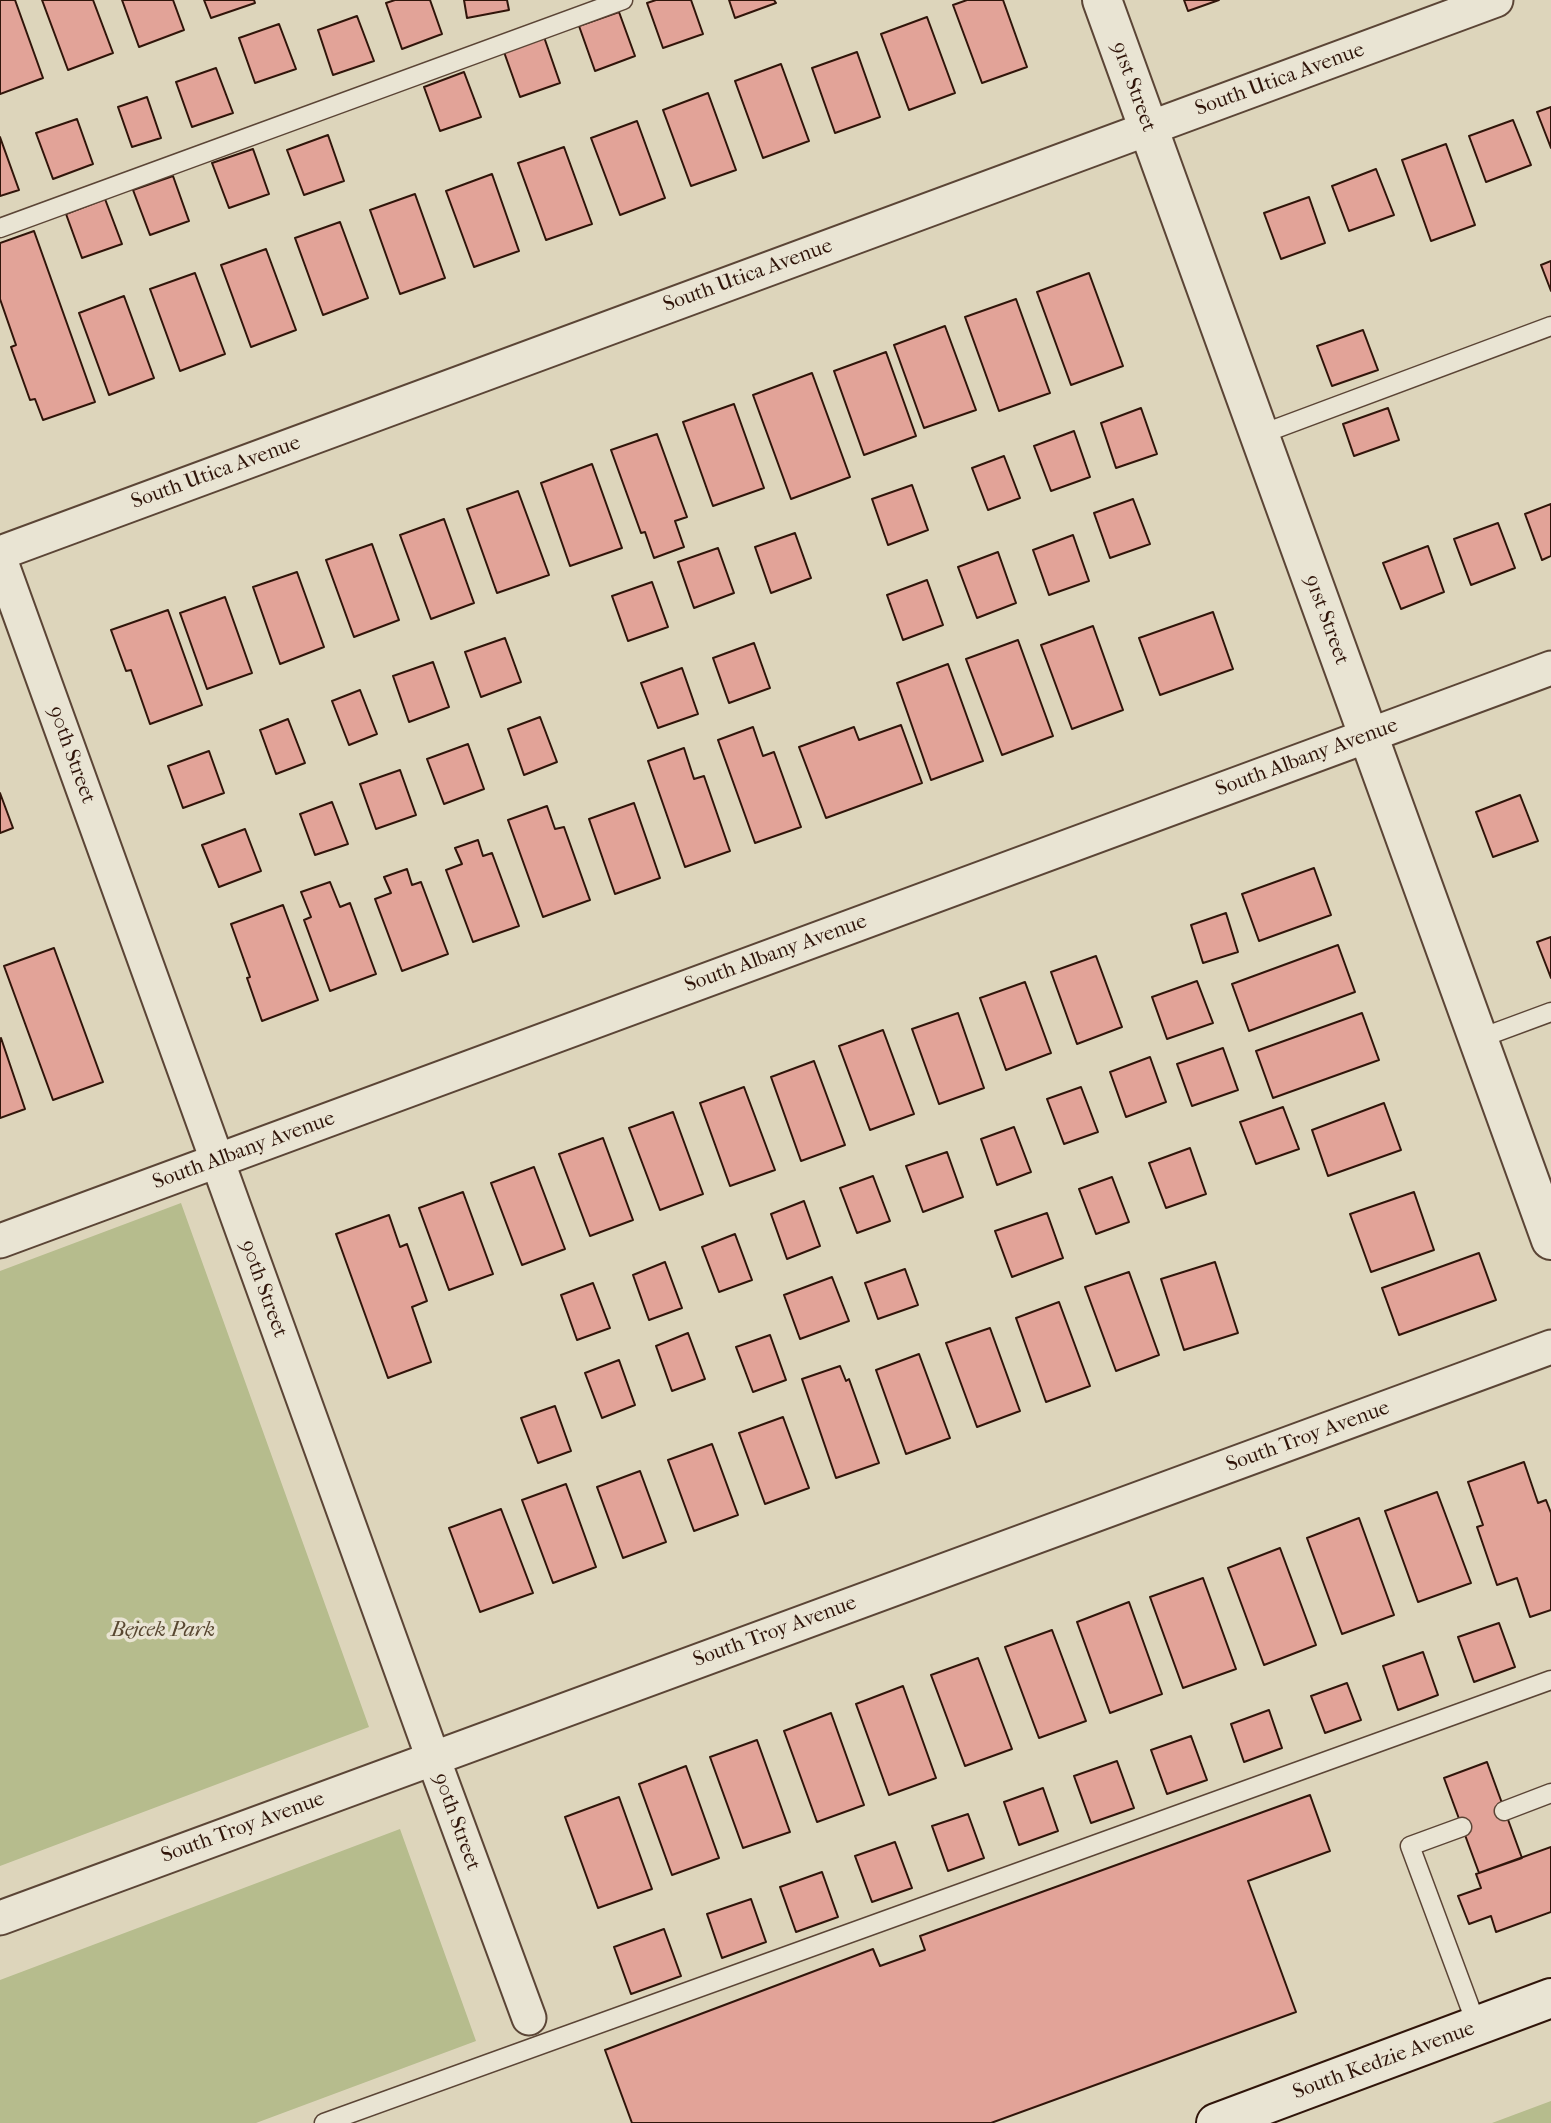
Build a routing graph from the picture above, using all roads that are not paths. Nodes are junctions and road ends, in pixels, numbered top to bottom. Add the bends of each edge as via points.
1 (623, 0) edge
2 (1102, 0) edge
3 (1496, 0) edge
4 (1148, 128) junction
5 (0, 228) edge
6 (1551, 326) edge
7 (1259, 435) junction
8 (0, 553) edge
9 (0, 559) edge
10 (1551, 668) edge
11 (1368, 736) junction
12 (1551, 1012) edge
13 (1478, 1039) junction
14 (217, 1160) junction
15 (1551, 1240) edge
16 (0, 1241) edge
17 (1551, 1347) edge
18 (1551, 1680) edge
19 (433, 1758) junction
20 (1551, 1793) edge
21 (1504, 1811) dead end
22 (1462, 1827) dead end
23 (0, 1918) edge
24 (1551, 1998) edge
25 (529, 2018) dead end
26 (1477, 2026) junction
27 (324, 2123) edge
28 (1216, 2123) edge

1 - 5 lane
2 - 4 street, 91st Street
3 - 4 street, South Utica Avenue
4 - 7 street, 91st Street
4 - 8 street, South Utica Avenue
6 - 7 lane
7 - 11 street, 91st Street
9 - 14 street, 90th Street
10 - 11 street, South Albany Avenue
11 - 13 street, 91st Street
11 - 14 street, South Albany Avenue
12 - 13 lane
13 - 15 street, 91st Street
14 - 16 street, South Albany Avenue
14 - 19 street, 90th Street
17 - 19 street, South Troy Avenue
18 - 27 lane
19 - 23 street, South Troy Avenue
19 - 25 street, 90th Street
20 - 21 lane
22 - 26 lane via 1410,1846
24 - 26 street, South Kedzie Avenue
26 - 28 street, South Kedzie Avenue

